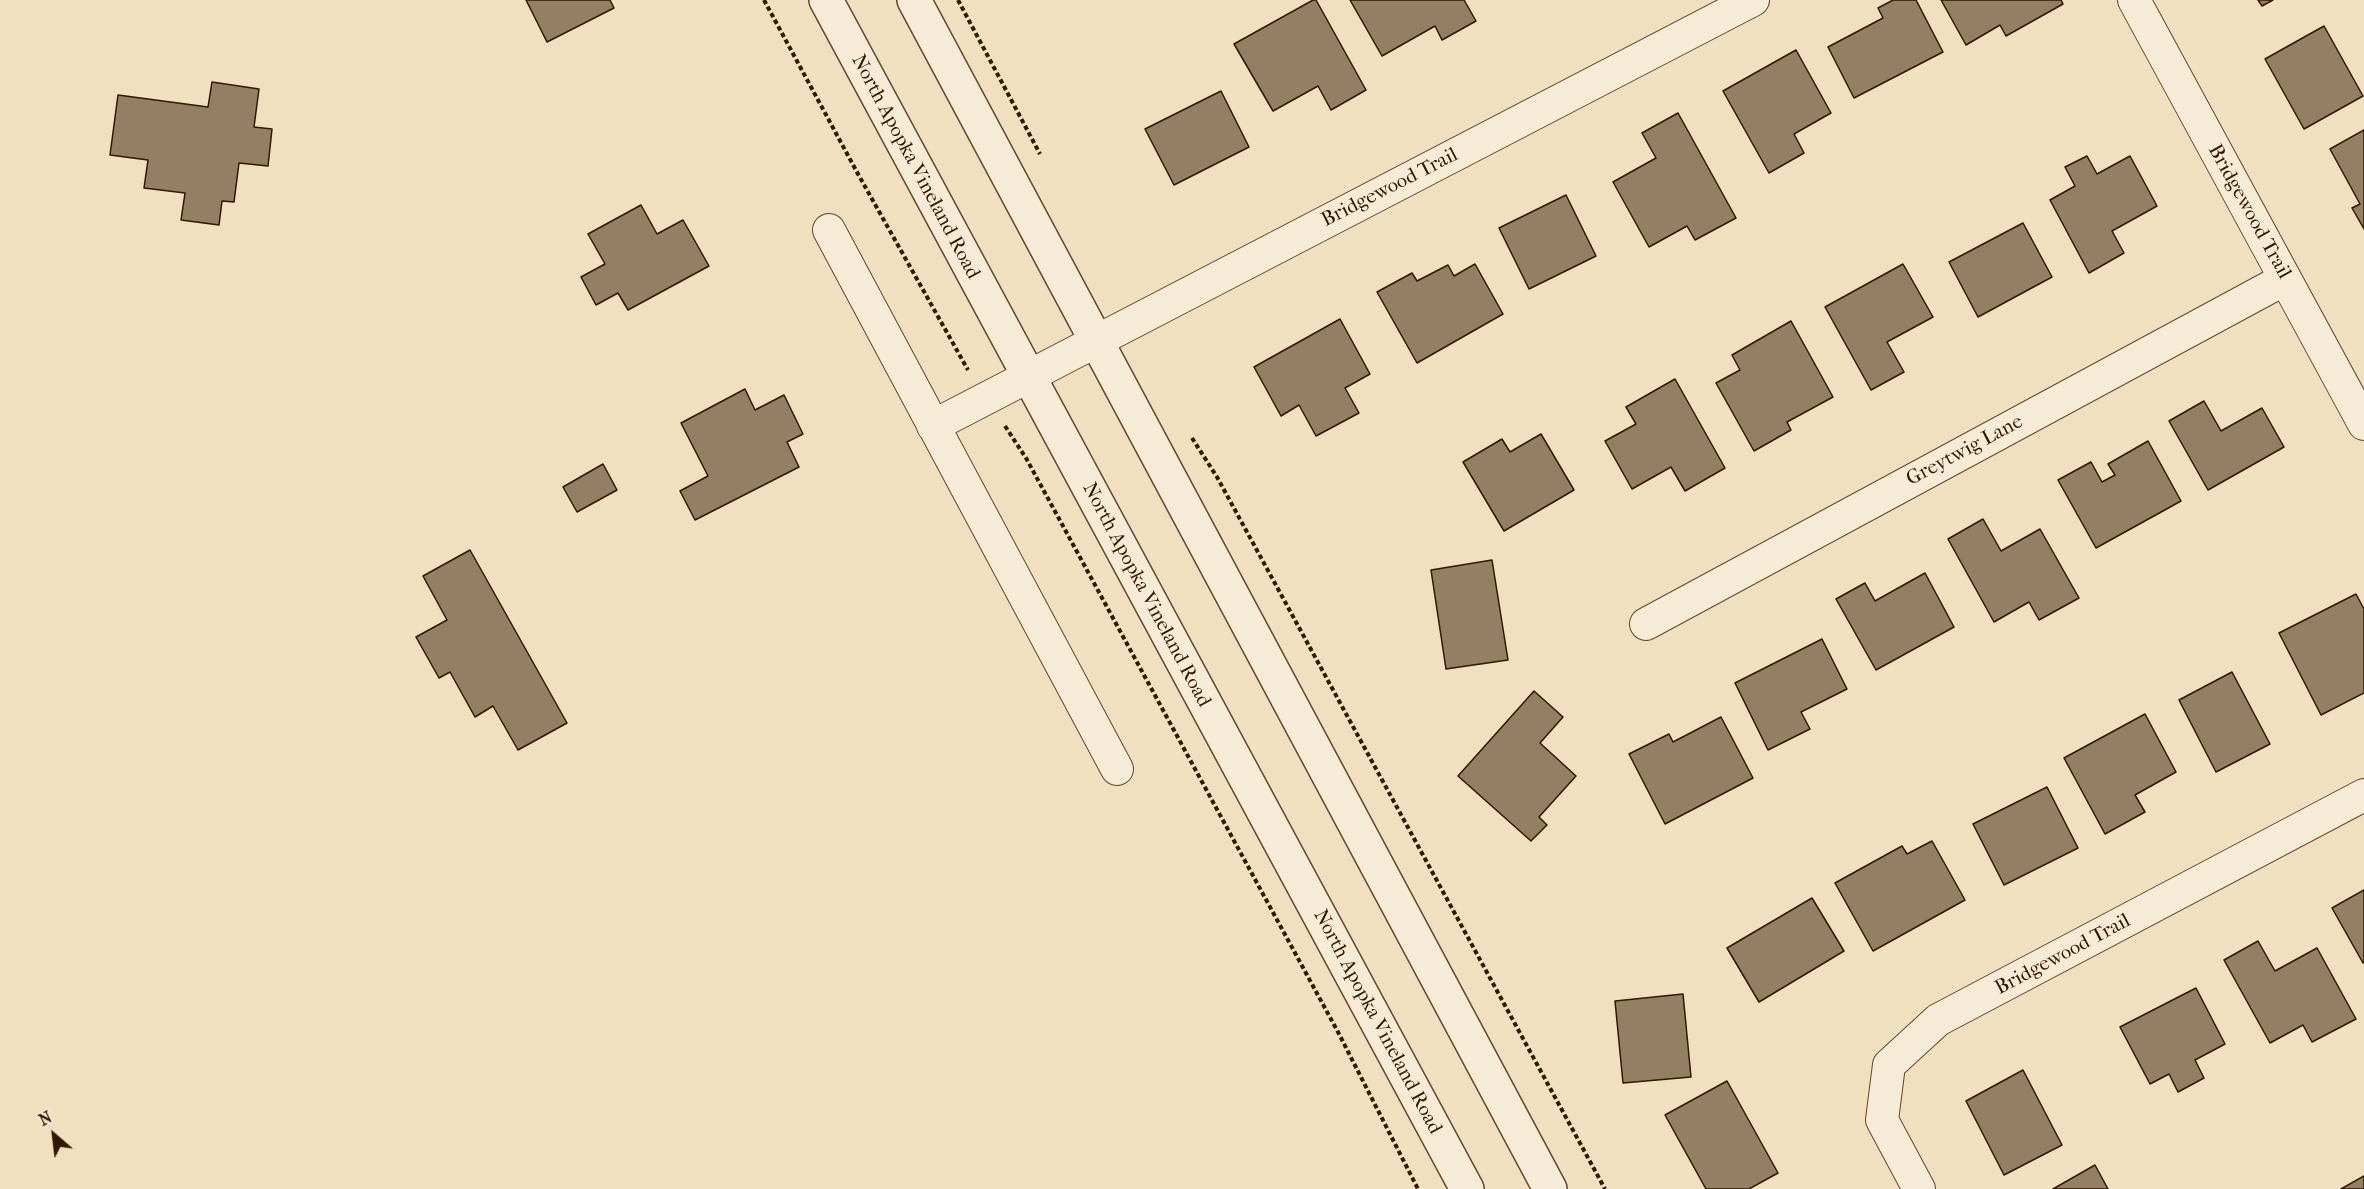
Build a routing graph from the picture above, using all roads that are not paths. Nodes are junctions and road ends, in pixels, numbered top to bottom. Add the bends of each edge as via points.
1 (826, 0) edge
2 (914, 0) edge
3 (1753, 0) edge
4 (2134, 0) edge
5 (829, 230) dead end
6 (2285, 279) junction
7 (1096, 340) junction
8 (1027, 376) junction
9 (2364, 424) edge
10 (933, 426) junction
11 (1646, 624) dead end
12 (1117, 770) dead end
13 (2364, 795) edge
14 (1467, 1189) edge
15 (1550, 1189) edge
16 (1919, 1189) edge

1 - 8 street, North Apopka Vineland Road
2 - 7 street
3 - 7 street, Bridgewood Trail
4 - 6 street, Bridgewood Trail
5 - 10 street
6 - 9 street, Bridgewood Trail
6 - 11 street, Greytwig Lane
7 - 8 street, Bridgewood Trail
7 - 15 street
8 - 10 street, Bridgewood Trail
8 - 14 street, North Apopka Vineland Road
10 - 12 street
13 - 16 street, Bridgewood Trail via 1938,1020 1889,1065 1882,1120

